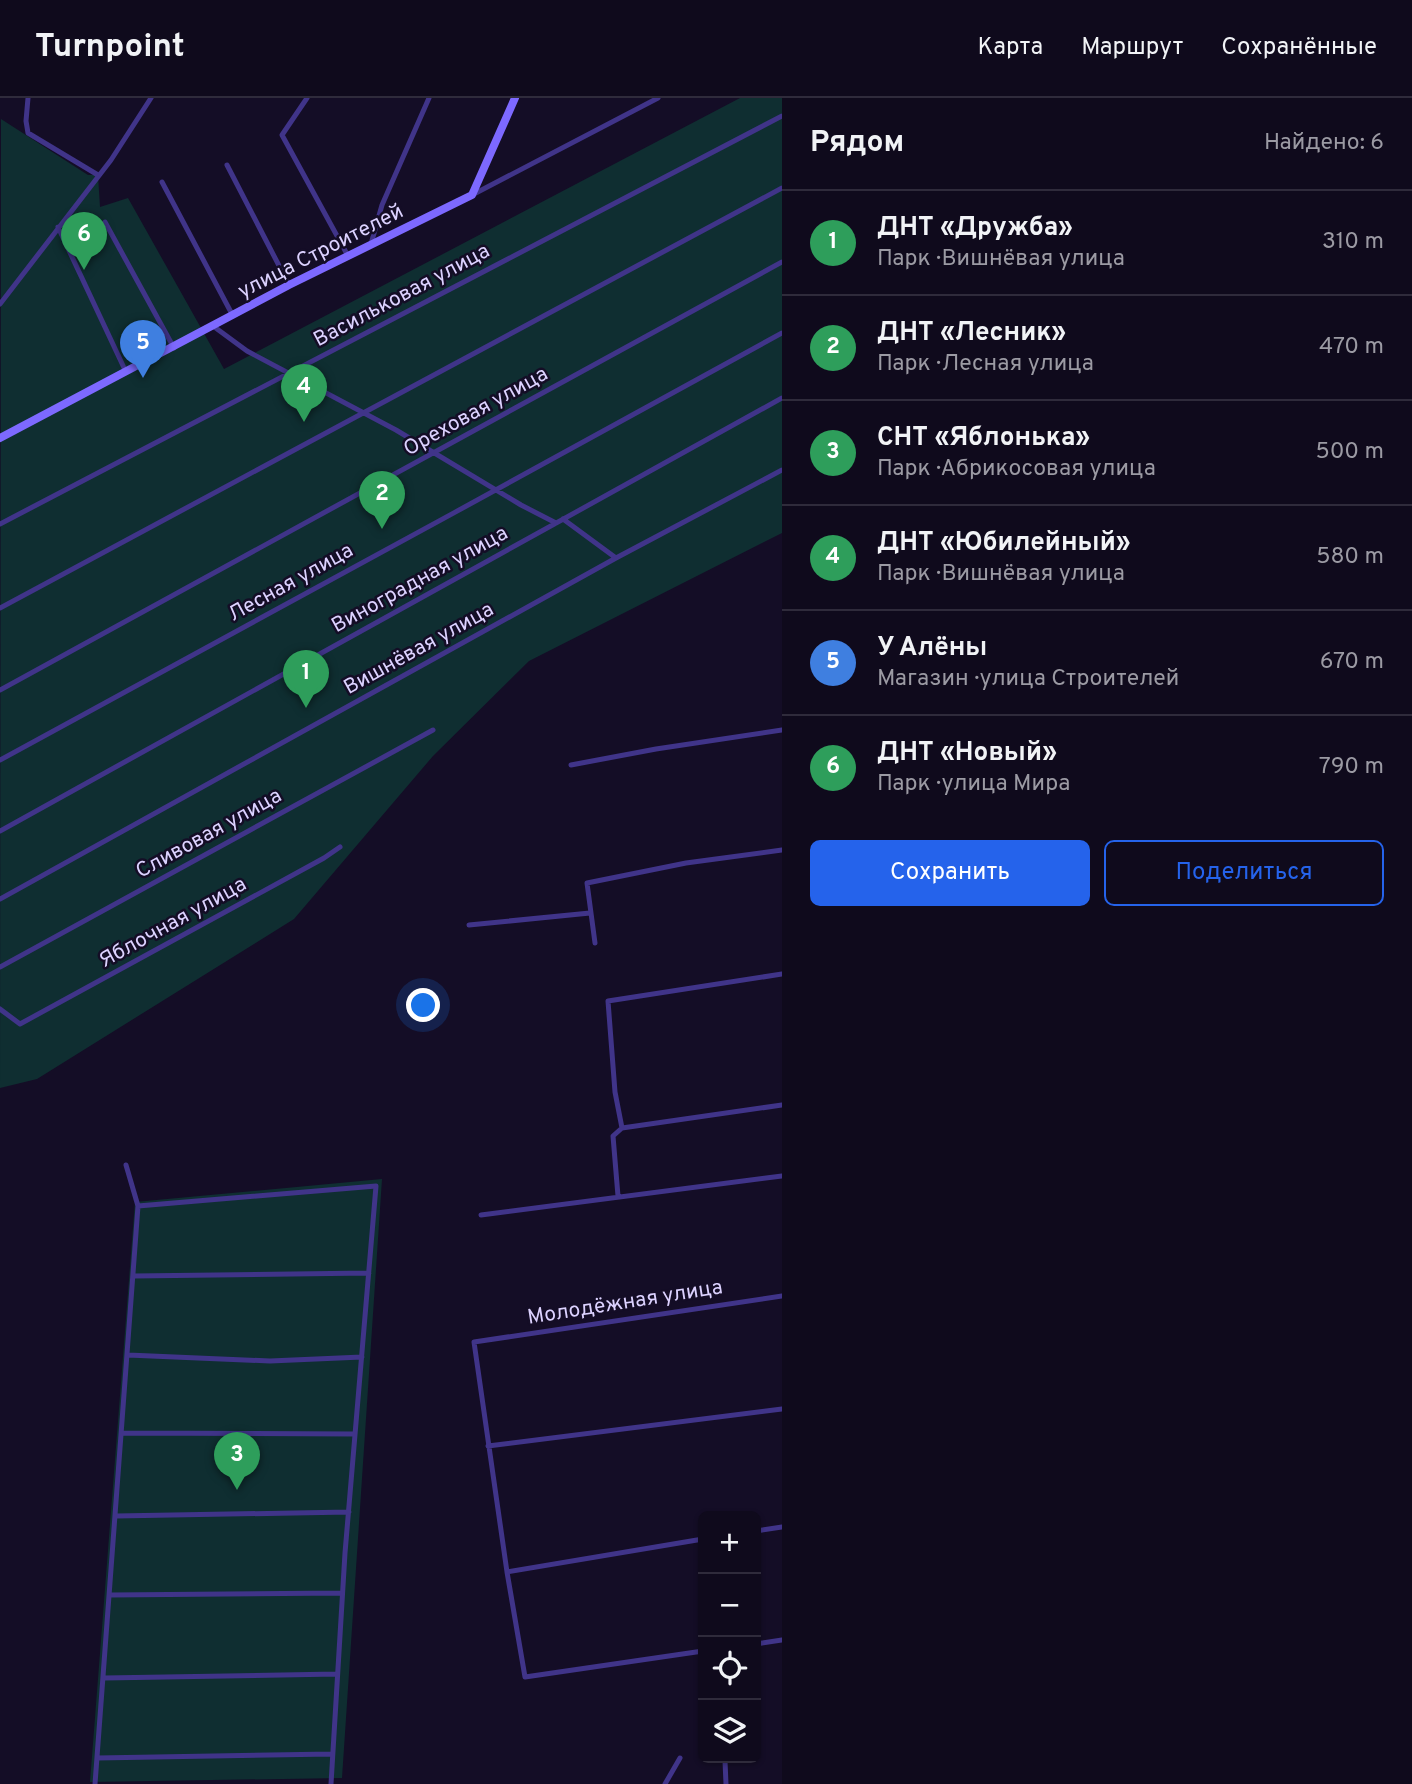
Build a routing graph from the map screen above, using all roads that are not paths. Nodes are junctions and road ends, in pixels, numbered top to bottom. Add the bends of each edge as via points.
1 (27, 98) edge
2 (151, 98) edge
3 (307, 98) edge
4 (429, 98) edge
5 (515, 98) edge
6 (658, 98) edge
7 (782, 116) edge
8 (227, 165) dead end
9 (98, 175) junction
10 (162, 182) dead end
11 (782, 188) edge
12 (472, 195) junction
13 (105, 222) dead end
14 (58, 226) junction
15 (370, 246) junction
16 (349, 258) junction
17 (782, 262) edge
18 (289, 285) junction
19 (0, 304) edge
20 (233, 316) junction
21 (213, 326) junction
22 (782, 333) edge
23 (174, 348) junction
24 (126, 372) junction
25 (290, 373) junction
26 (782, 398) edge
27 (362, 413) junction
28 (0, 438) edge
29 (434, 452) junction
30 (782, 470) edge
31 (495, 489) junction
32 (560, 521) junction
33 (0, 524) edge
34 (616, 558) junction
35 (0, 608) edge
36 (0, 690) edge
37 (433, 730) dead end
38 (782, 730) edge
39 (0, 760) edge
40 (571, 765) dead end
41 (0, 831) edge
42 (340, 847) dead end
43 (782, 850) edge
44 (0, 899) edge
45 (590, 913) junction
46 (469, 925) dead end
47 (595, 943) dead end
48 (0, 967) edge
49 (782, 974) edge
50 (0, 1009) edge
51 (782, 1105) edge
52 (622, 1128) junction
53 (126, 1165) dead end
54 (782, 1176) edge
55 (618, 1196) junction
56 (138, 1206) junction
57 (481, 1215) dead end
58 (369, 1273) junction
59 (134, 1276) junction
60 (782, 1296) edge
61 (128, 1355) junction
62 (362, 1357) junction
63 (782, 1409) edge
64 (122, 1433) junction
65 (355, 1434) junction
66 (488, 1446) junction
67 (349, 1511) junction
68 (116, 1516) junction
69 (782, 1527) edge
70 (761, 1530) edge
71 (698, 1540) edge
72 (506, 1572) junction
73 (342, 1593) junction
74 (110, 1595) junction
75 (782, 1640) edge
76 (761, 1643) edge
77 (698, 1652) edge
78 (337, 1674) junction
79 (104, 1678) junction
80 (332, 1754) junction
81 (97, 1758) junction
82 (680, 1758) dead end
83 (725, 1763) edge
84 (95, 1784) edge
85 (331, 1784) edge
86 (665, 1784) edge
87 (726, 1784) edge

1 - 9 street via 28,133
2 - 9 street
3 - 16 street via 282,135
4 - 15 street via 382,205
5 - 12 street
6 - 12 street, улица Строителей
7 - 25 street, Васильковая улица
8 - 18 street
9 - 14 street
10 - 20 street
11 - 27 street
12 - 15 street, улица Строителей
13 - 23 street
14 - 19 street
14 - 24 street
15 - 16 street, улица Строителей
16 - 18 street, улица Строителей
17 - 29 street, Ореховая улица
18 - 20 street, улица Строителей
20 - 21 street, улица Строителей
21 - 23 street, улица Строителей
21 - 25 street via 247,351
22 - 31 street, Лесная улица
23 - 24 street, улица Строителей
24 - 28 street, улица Строителей
25 - 27 street
25 - 33 street, Васильковая улица
26 - 32 street, Виноградная улица
27 - 29 street
27 - 35 street
29 - 31 street
29 - 36 street, Ореховая улица
30 - 34 street, Вишнёвая улица
31 - 32 street
31 - 39 street, Лесная улица
32 - 34 street
32 - 41 street, Виноградная улица
34 - 44 street, Вишнёвая улица
37 - 48 street, Сливовая улица
38 - 40 street
42 - 50 street, Яблочная улица via 20,1024
43 - 45 street via 587,883
45 - 46 street
45 - 47 street
49 - 52 street via 608,1001
51 - 52 street
52 - 55 street via 613,1136
53 - 56 street
54 - 55 street
55 - 57 street
56 - 58 street via 376,1186
56 - 59 street
58 - 59 street
58 - 62 street
59 - 61 street
60 - 66 street, Молодёжная улица via 474,1342
61 - 62 street via 270,1361
61 - 64 street
62 - 65 street
63 - 66 street
64 - 65 street
64 - 68 street
65 - 67 street
66 - 72 street
67 - 68 street
67 - 73 street
68 - 74 street
69 - 70 street
71 - 72 street
72 - 77 street via 525,1677
73 - 74 street
73 - 78 street
74 - 79 street
75 - 76 street
78 - 79 street
78 - 80 street
79 - 81 street
80 - 81 street
80 - 85 street
81 - 84 street
82 - 86 street
83 - 87 street

